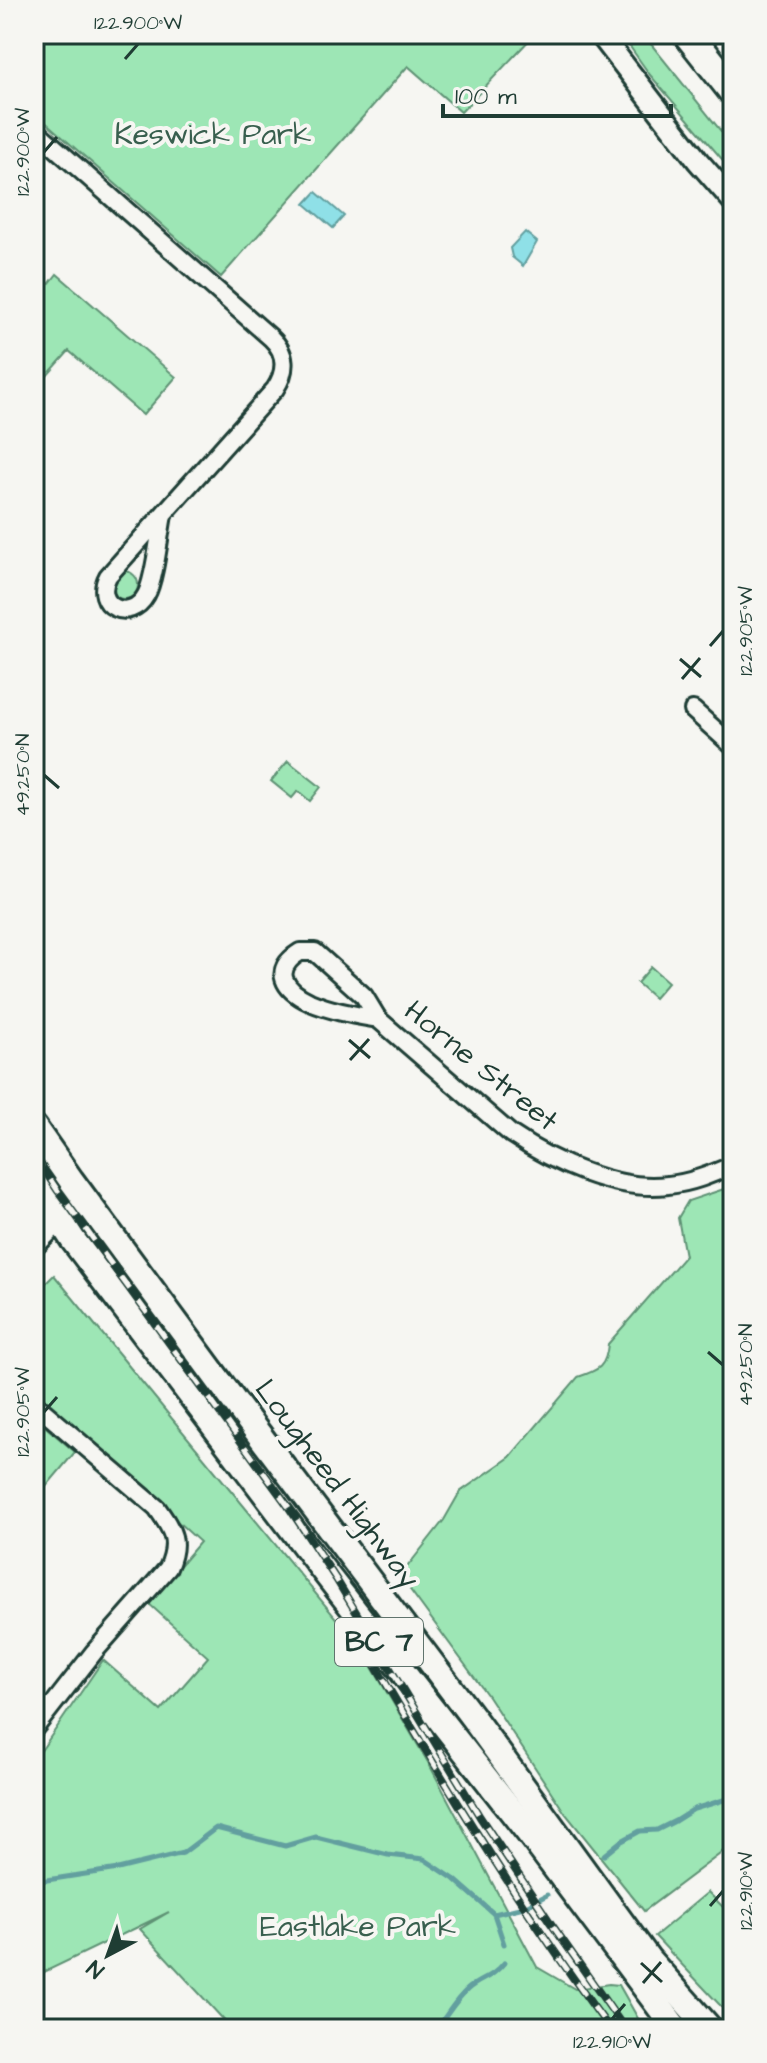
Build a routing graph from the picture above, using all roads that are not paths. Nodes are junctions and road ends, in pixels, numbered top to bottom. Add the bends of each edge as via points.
1 (600, 34) edge
2 (688, 34) edge
3 (733, 91) edge
4 (34, 129) edge
5 (733, 201) edge
6 (163, 515) junction
7 (693, 710) dead end
8 (733, 746) edge
9 (378, 1019) junction
10 (34, 1127) edge
11 (733, 1165) edge
12 (34, 1180) edge
13 (87, 1202) junction
14 (62, 1221) junction
15 (34, 1245) edge
16 (34, 1403) edge
17 (34, 1729) edge
18 (600, 1911) junction
19 (641, 1966) junction
20 (676, 2029) edge
21 (710, 2029) edge

1 - 5 street
2 - 3 highway
4 - 6 street via 276,343 284,360 275,389
6 - 6 street via 103,584 112,608 138,606 146,594
7 - 8 street
9 - 9 street, Horne Street via 364,996 315,952 288,959 284,979 310,1002
9 - 11 street, Horne Street via 511,1134 557,1161 627,1184 665,1186
10 - 13 main road, Lougheed Highway / BC 7
12 - 14 main road, Lougheed Highway / BC 7
13 - 14 street
13 - 18 main road, Lougheed Highway / BC 7 via 464,1706
14 - 15 street
14 - 18 main road, Lougheed Highway / BC 7 via 326,1574
16 - 17 street via 157,1508 175,1542 168,1568
18 - 19 main road, Lougheed Highway / BC 7
19 - 20 main road, Lougheed Highway / BC 7
19 - 21 main road, Lougheed Highway / BC 7

